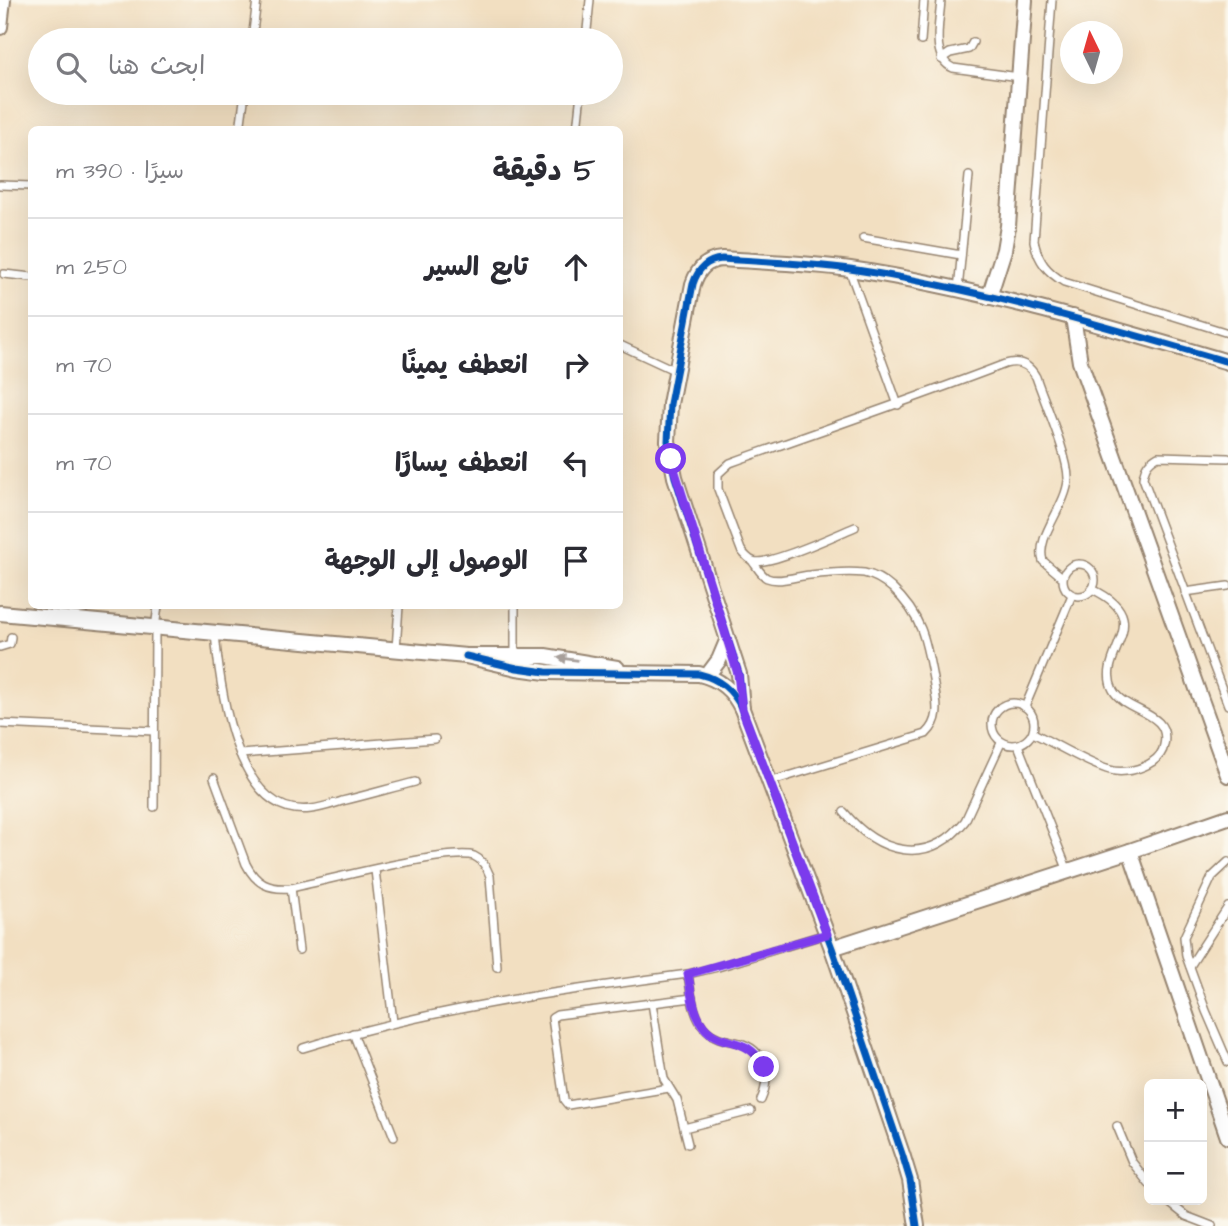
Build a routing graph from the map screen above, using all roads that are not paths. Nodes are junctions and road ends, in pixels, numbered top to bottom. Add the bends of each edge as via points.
1 (3, 0) edge
2 (257, 0) edge
3 (590, 0) edge
4 (924, 0) edge
5 (941, 0) edge
6 (1024, 0) edge
7 (1052, 0) edge
8 (0, 27) edge
9 (254, 28) edge
10 (587, 28) edge
11 (921, 41) dead end
12 (973, 42) dead end
13 (941, 59) junction
14 (1019, 78) junction
15 (243, 105) edge
16 (580, 105) edge
17 (241, 126) edge
18 (577, 126) edge
19 (970, 176) dead end
20 (0, 185) edge
21 (28, 186) edge
22 (863, 239) dead end
23 (961, 256) junction
24 (849, 269) junction
25 (4, 274) dead end
26 (28, 277) edge
27 (957, 290) junction
28 (989, 297) junction
29 (1073, 317) junction
30 (1228, 333) edge
31 (623, 346) edge
32 (1228, 362) edge
33 (676, 371) junction
34 (898, 405) junction
35 (1228, 458) edge
36 (855, 527) dead end
37 (753, 562) junction
38 (1062, 577) junction
39 (1228, 586) edge
40 (1093, 589) junction
41 (1185, 592) junction
42 (1072, 595) junction
43 (158, 609) edge
44 (399, 609) edge
45 (515, 609) edge
46 (0, 613) edge
47 (155, 628) junction
48 (215, 634) junction
49 (11, 637) dead end
50 (727, 641) junction
51 (0, 647) edge
52 (396, 649) junction
53 (514, 654) junction
54 (466, 656) junction
55 (635, 672) junction
56 (707, 676) junction
57 (1228, 705) edge
58 (1026, 707) junction
59 (742, 709) junction
60 (0, 724) edge
61 (154, 731) junction
62 (1033, 733) junction
63 (435, 739) dead end
64 (1002, 743) junction
65 (1018, 745) junction
66 (240, 754) junction
67 (1228, 775) edge
68 (214, 778) dead end
69 (415, 782) dead end
70 (769, 782) junction
71 (154, 807) dead end
72 (844, 812) dead end
73 (1228, 817) edge
74 (1130, 852) junction
75 (1228, 862) edge
76 (375, 870) junction
77 (1068, 871) junction
78 (291, 888) junction
79 (1228, 907) edge
80 (829, 941) junction
81 (299, 950) dead end
82 (1190, 966) junction
83 (497, 967) dead end
84 (688, 974) junction
85 (692, 998) junction
86 (652, 1003) junction
87 (393, 1022) junction
88 (353, 1032) junction
89 (303, 1048) dead end
90 (1228, 1062) edge
91 (669, 1088) junction
92 (761, 1100) dead end
93 (751, 1111) dead end
94 (1117, 1126) dead end
95 (684, 1128) junction
96 (394, 1137) dead end
97 (1228, 1138) edge
98 (688, 1144) dead end
99 (1144, 1178) edge
100 (1172, 1205) edge
101 (917, 1226) edge
102 (1212, 1226) edge

1 - 8 street
2 - 9 lane
3 - 10 lane
4 - 11 lane
5 - 13 lane
6 - 14 street
7 - 30 lane via 1034,241 1037,254 1053,276 1064,282
12 - 13 lane via 969,49
13 - 14 lane via 953,68
14 - 28 street via 1008,226
15 - 17 lane
16 - 18 lane
19 - 23 lane
20 - 21 lane
22 - 23 lane
23 - 27 lane
24 - 27 street
24 - 33 street via 722,259 705,264 693,284
24 - 34 lane
25 - 26 lane
27 - 28 street
28 - 29 street
29 - 32 street
29 - 67 street via 1080,362
31 - 33 lane
33 - 50 street via 668,422 671,459
34 - 37 lane via 723,467 718,489 741,550
34 - 38 lane via 1013,362 1032,370 1068,474 1065,496 1041,548 1043,561
35 - 41 lane via 1158,456 1144,468 1143,478
36 - 37 lane via 770,561
37 - 70 lane via 762,574 776,580 865,573 883,581 918,619 928,650 938,717 926,734
38 - 40 lane via 1069,566 1082,564 1095,576
38 - 42 lane
39 - 41 lane
40 - 42 lane
40 - 62 lane via 1108,596 1122,614 1122,637 1110,674 1113,691 1159,722 1165,733 1161,754 1136,768 1110,770
41 - 57 lane
42 - 58 lane
43 - 47 lane
44 - 52 lane
45 - 53 lane
46 - 47 street
47 - 48 street
47 - 61 lane
48 - 52 street
48 - 66 lane via 225,704
49 - 51 lane via 10,644
50 - 56 street
50 - 59 street via 738,674
52 - 54 street
53 - 54 street
55 -> 53 street
54 - 55 street via 547,672
55 - 56 street
56 - 59 street via 732,692
58 - 62 lane via 1035,723
58 - 64 lane via 1006,703 998,708 991,727
59 - 70 street
60 - 61 lane
61 - 71 lane
62 - 65 lane
63 - 66 lane
64 - 65 lane
64 - 72 lane via 965,821 957,831 929,846 890,848 856,827
65 - 77 lane
66 - 69 lane via 266,795 286,807 310,810
68 - 78 lane via 252,877 263,886
70 - 80 street
73 - 74 street
74 - 77 street
74 - 97 street
75 - 82 lane via 1212,877 1187,927 1184,946
76 - 78 lane
76 - 83 lane via 448,855 475,857 485,864 490,876
76 - 87 lane
77 - 80 street
78 - 81 lane
79 - 82 lane
80 - 84 lane
80 - 101 street via 910,1180
82 - 90 lane
84 - 85 lane
84 - 87 lane
85 - 86 lane
85 - 92 lane via 707,1031 751,1048 759,1057 766,1078
86 - 91 lane
86 - 91 lane via 554,1016 564,1100 568,1105
87 - 88 lane
88 - 89 lane
88 - 96 lane
91 - 95 lane
93 - 95 lane
94 - 99 lane
95 - 98 lane
100 - 102 lane

